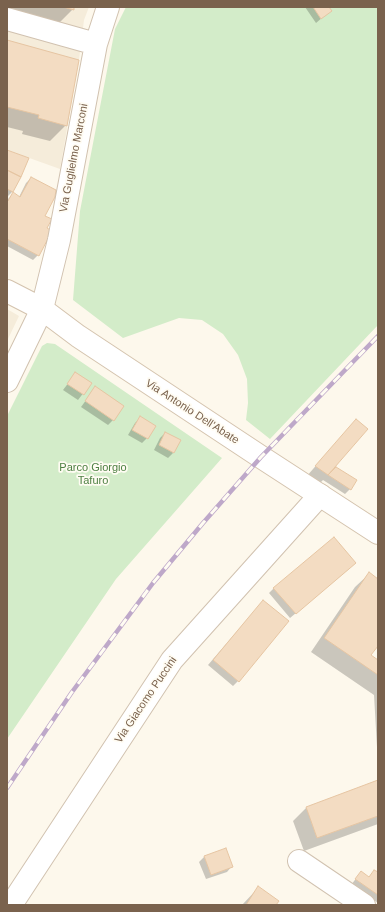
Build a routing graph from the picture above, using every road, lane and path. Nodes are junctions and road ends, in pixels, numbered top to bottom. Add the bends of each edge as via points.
1 (108, 7) edge
2 (7, 19) edge
3 (96, 44) junction
4 (7, 291) edge
5 (42, 309) junction
6 (7, 381) edge
7 (320, 495) junction
8 (378, 533) edge
9 (299, 862) dead end
10 (11, 905) edge
11 (364, 905) edge

1 - 3 street, Via Guglielmo Marconi
2 - 3 street
3 - 5 street, Via Guglielmo Marconi via 59,240
4 - 5 street, Via Antonio Dell'Abate
5 - 6 street, Via Guglielmo Marconi
5 - 7 street, Via Antonio Dell'Abate via 78,336
7 - 8 street, Via Antonio Dell'Abate
7 - 10 street, Via Giacomo Puccini via 172,660
9 - 11 street

